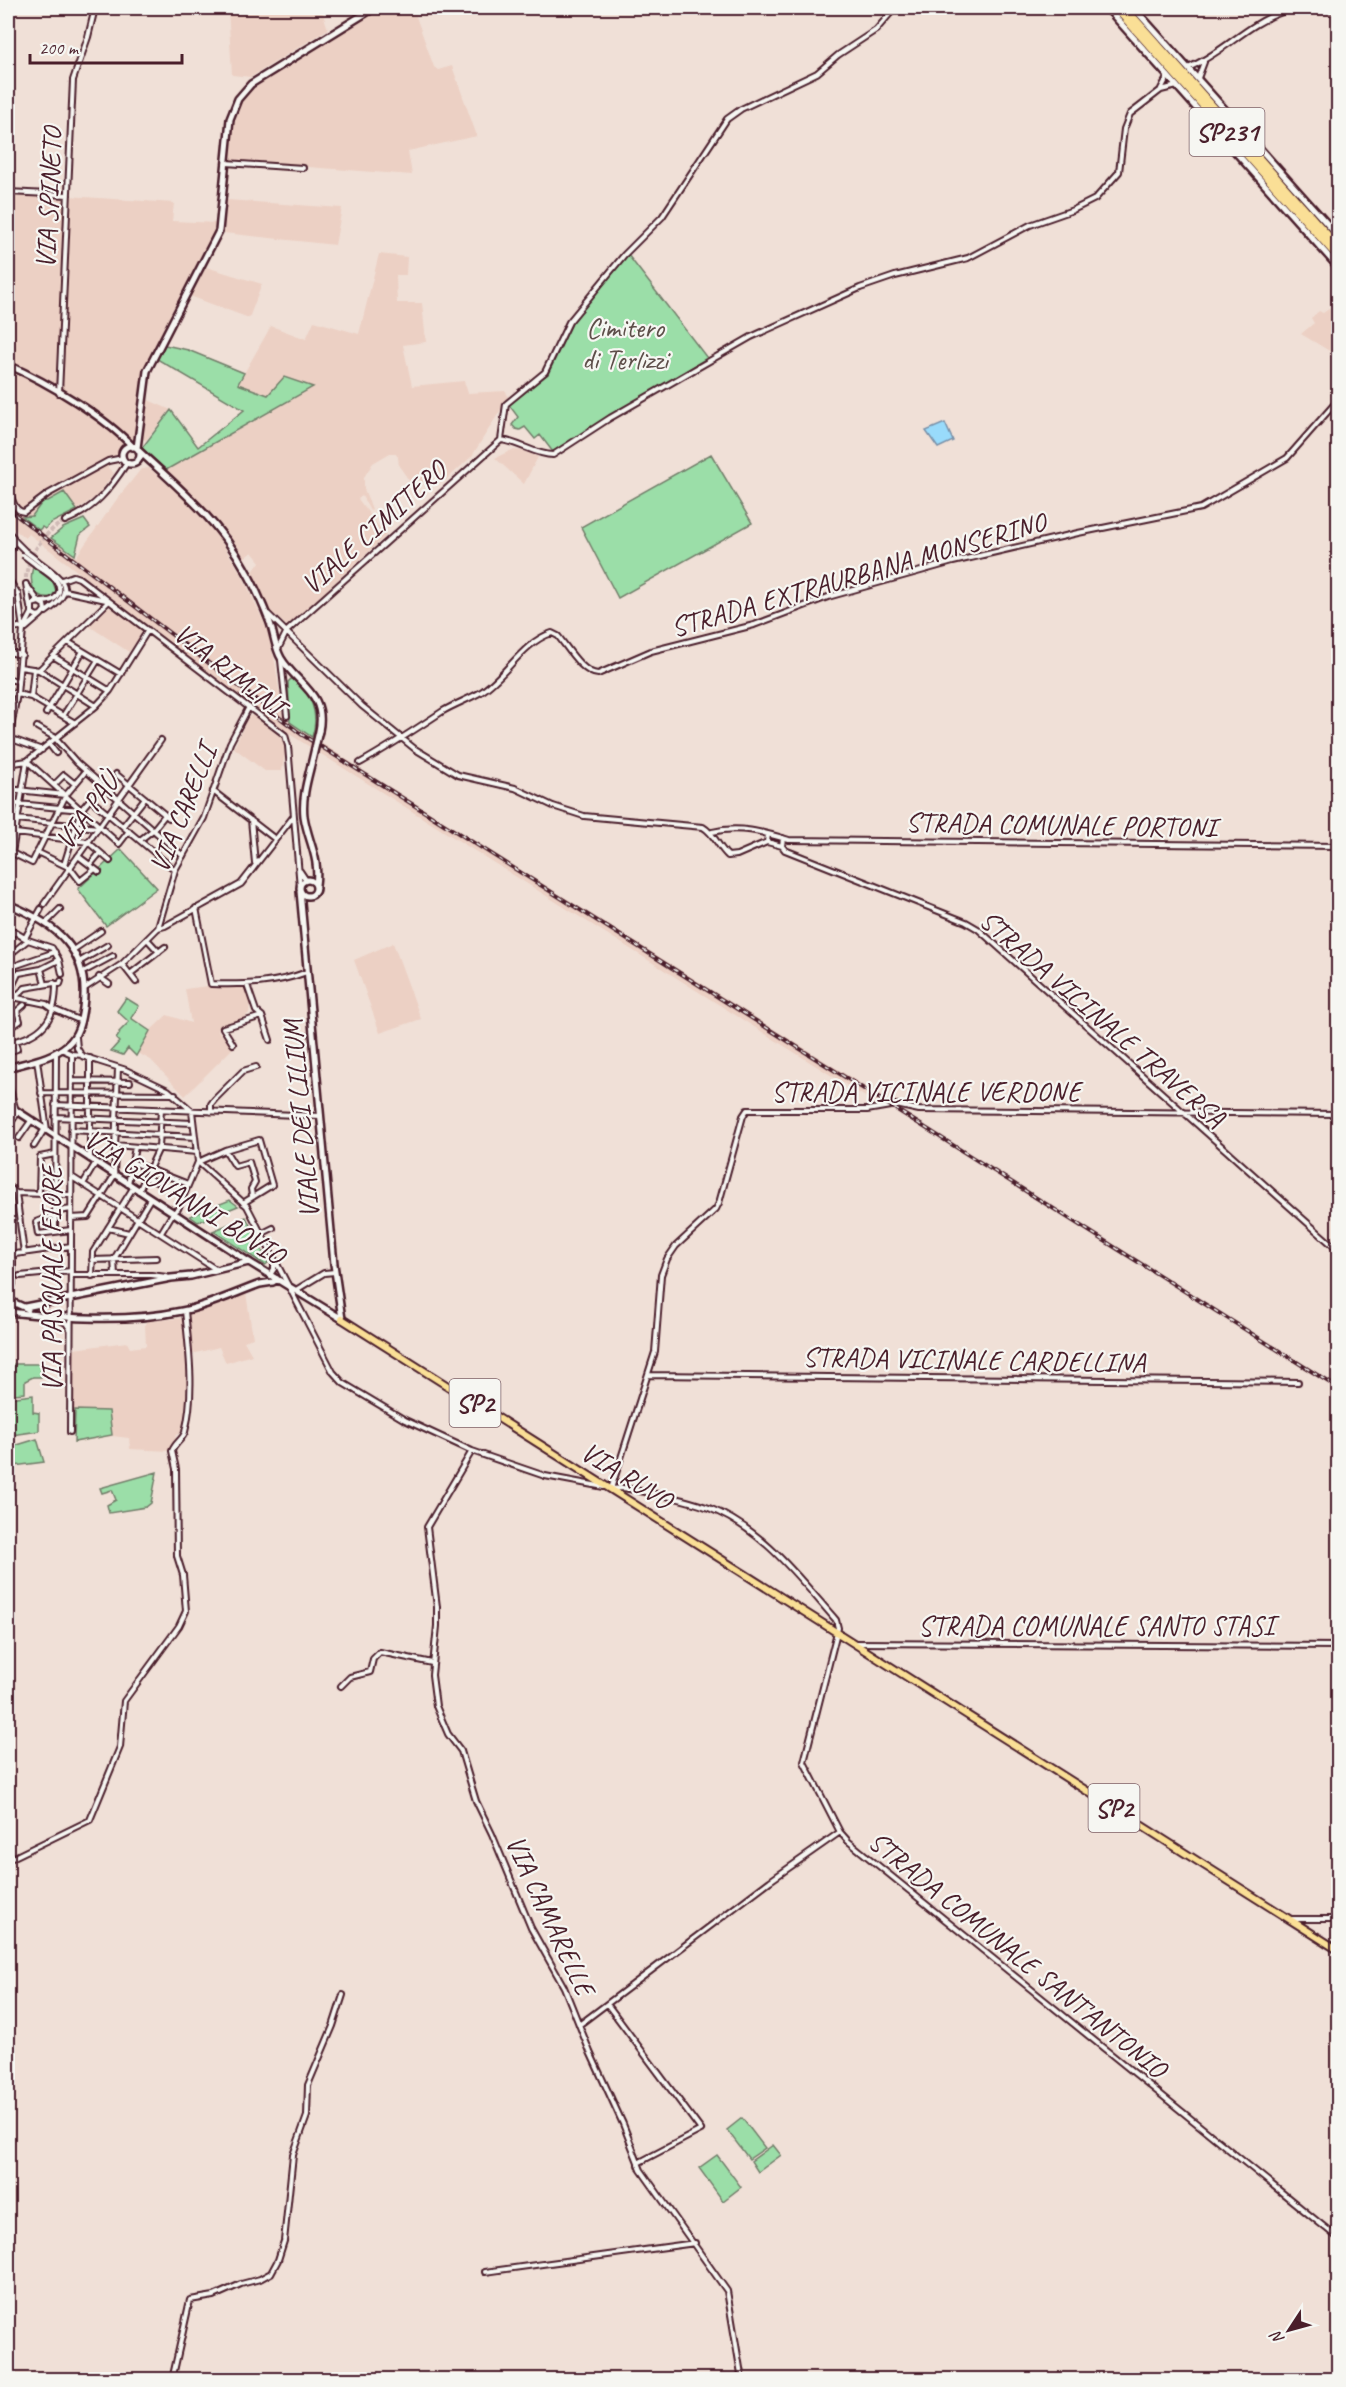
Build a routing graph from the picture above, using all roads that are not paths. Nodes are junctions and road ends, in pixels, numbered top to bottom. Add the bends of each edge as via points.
1 (95, 8) edge
2 (374, 8) edge
3 (895, 8) edge
4 (1107, 8) edge
5 (1116, 8) edge
6 (1125, 8) edge
7 (1134, 8) edge
8 (1338, 9) edge
9 (1204, 61) junction
10 (1188, 68) junction
11 (1168, 76) junction
12 (1198, 78) junction
13 (1177, 86) junction
14 (1161, 90) junction
15 (226, 163) junction
16 (303, 168) dead end
17 (8, 192) edge
18 (68, 195) junction
19 (1338, 236) edge
20 (1338, 247) edge
21 (1338, 257) edge
22 (1338, 267) edge
23 (8, 365) edge
24 (59, 393) junction
25 (1338, 400) edge
26 (118, 431) junction
27 (501, 440) junction
28 (125, 449) junction
29 (136, 449) junction
30 (125, 460) junction
31 (137, 462) junction
32 (152, 463) junction
33 (8, 483) edge
34 (65, 521) tunnel mouth
35 (8, 532) edge
36 (13, 539) junction
37 (9, 552) edge
38 (24, 553) junction
39 (36, 562) junction
40 (8, 578) edge
41 (62, 580) junction
42 (65, 591) junction
43 (18, 594) junction
44 (8, 595) edge
45 (109, 601) junction
46 (40, 602) junction
47 (32, 611) junction
48 (265, 611) junction
49 (43, 614) junction
50 (8, 629) edge
51 (23, 630) junction
52 (148, 630) junction
53 (287, 631) junction
54 (68, 642) junction
55 (278, 649) junction
56 (83, 651) junction
57 (8, 652) edge
58 (22, 655) junction
59 (53, 656) junction
60 (281, 657) junction
61 (98, 660) junction
62 (20, 667) junction
63 (72, 668) junction
64 (37, 669) junction
65 (121, 674) junction
66 (87, 677) junction
67 (8, 679) edge
68 (18, 681) junction
69 (63, 685) junction
70 (110, 691) junction
71 (8, 692) edge
72 (17, 694) junction
73 (77, 694) junction
74 (31, 697) junction
75 (96, 706) junction
76 (249, 707) junction
77 (49, 708) junction
78 (46, 713) dead end
79 (63, 716) junction
80 (287, 716) dead end
81 (10, 720) edge
82 (75, 723) junction
83 (37, 727) dead end
84 (9, 738) edge
85 (56, 739) junction
86 (403, 739) junction
87 (161, 740) dead end
88 (49, 744) junction
89 (8, 745) edge
90 (42, 750) junction
91 (56, 753) dead end
92 (27, 761) junction
93 (360, 763) dead end
94 (8, 764) edge
95 (86, 771) junction
96 (116, 774) dead end
97 (75, 784) junction
98 (102, 784) junction
99 (54, 785) junction
100 (129, 785) junction
101 (8, 789) edge
102 (22, 790) junction
103 (213, 791) junction
104 (66, 795) junction
105 (145, 798) junction
106 (90, 799) junction
107 (119, 799) junction
108 (8, 803) edge
109 (20, 804) junction
110 (59, 808) junction
111 (81, 810) junction
112 (134, 812) junction
113 (108, 814) junction
114 (293, 817) junction
115 (8, 818) edge
116 (17, 819) junction
117 (251, 820) junction
118 (52, 823) junction
119 (77, 826) junction
120 (123, 826) junction
121 (99, 827) junction
122 (153, 830) junction
123 (129, 831) junction
124 (8, 832) edge
125 (712, 832) junction
126 (15, 833) junction
127 (768, 834) junction
128 (45, 836) junction
129 (275, 838) junction
130 (783, 838) junction
131 (72, 839) junction
132 (140, 840) junction
133 (88, 842) junction
134 (767, 842) junction
135 (782, 846) junction
136 (1338, 846) edge
137 (10, 852) edge
138 (37, 852) junction
139 (100, 853) junction
140 (78, 856) junction
141 (183, 856) junction
142 (297, 860) junction
143 (110, 861) dead end
144 (317, 862) junction
145 (256, 864) junction
146 (64, 865) junction
147 (90, 865) junction
148 (70, 868) junction
149 (175, 870) junction
150 (307, 880) junction
151 (316, 885) junction
152 (300, 889) junction
153 (309, 897) junction
154 (8, 904) edge
155 (196, 908) junction
156 (60, 909) dead end
157 (302, 914) junction
158 (37, 916) junction
159 (46, 922) junction
160 (8, 928) edge
161 (158, 928) junction
162 (101, 931) dead end
163 (14, 932) junction
164 (9, 938) edge
165 (26, 939) junction
166 (147, 939) junction
167 (108, 945) dead end
168 (165, 947) dead end
169 (73, 950) junction
170 (55, 952) junction
171 (159, 952) junction
172 (10, 954) edge
173 (113, 956) dead end
174 (59, 960) junction
175 (79, 962) junction
176 (122, 964) junction
177 (8, 968) edge
178 (41, 969) junction
179 (112, 969) junction
180 (85, 971) dead end
181 (307, 972) junction
182 (18, 974) junction
183 (62, 974) dead end
184 (116, 974) dead end
185 (130, 974) junction
186 (8, 975) edge
187 (99, 977) junction
188 (61, 981) dead end
189 (136, 982) dead end
190 (54, 983) dead end
191 (45, 984) junction
192 (109, 984) dead end
193 (247, 985) junction
194 (84, 988) junction
195 (8, 996) edge
196 (14, 998) junction
197 (24, 1002) junction
198 (52, 1009) junction
199 (262, 1016) junction
200 (80, 1023) junction
201 (11, 1027) dead end
202 (76, 1036) junction
203 (270, 1040) dead end
204 (233, 1044) dead end
205 (8, 1051) edge
206 (59, 1051) junction
207 (72, 1054) junction
208 (82, 1056) junction
209 (90, 1058) junction
210 (36, 1059) junction
211 (256, 1067) dead end
212 (8, 1068) edge
213 (118, 1068) junction
214 (72, 1081) junction
215 (90, 1081) junction
216 (8, 1082) edge
217 (118, 1082) junction
218 (130, 1082) dead end
219 (55, 1092) junction
220 (41, 1093) junction
221 (71, 1093) junction
222 (90, 1093) junction
223 (117, 1094) junction
224 (176, 1094) junction
225 (8, 1105) edge
226 (55, 1105) junction
227 (71, 1106) junction
228 (90, 1107) junction
229 (116, 1108) junction
230 (161, 1109) junction
231 (192, 1111) junction
232 (17, 1112) junction
233 (211, 1112) junction
234 (1181, 1112) junction
235 (1338, 1114) edge
236 (321, 1116) junction
237 (56, 1118) junction
238 (71, 1118) junction
239 (90, 1119) junction
240 (116, 1120) junction
241 (31, 1121) junction
242 (160, 1123) junction
243 (193, 1123) junction
244 (8, 1127) edge
245 (71, 1130) junction
246 (90, 1131) junction
247 (46, 1132) junction
248 (115, 1133) junction
249 (159, 1135) junction
250 (195, 1137) junction
251 (20, 1138) dead end
252 (56, 1138) junction
253 (115, 1145) junction
254 (34, 1146) dead end
255 (135, 1146) junction
256 (71, 1148) junction
257 (159, 1148) junction
258 (225, 1150) junction
259 (197, 1152) junction
260 (55, 1154) junction
261 (92, 1162) junction
262 (132, 1162) junction
263 (198, 1162) junction
264 (149, 1168) junction
265 (71, 1176) junction
266 (114, 1176) junction
267 (146, 1177) junction
268 (156, 1182) dead end
269 (83, 1184) junction
270 (188, 1184) junction
271 (8, 1186) edge
272 (130, 1186) junction
273 (139, 1191) junction
274 (16, 1193) junction
275 (54, 1194) junction
276 (39, 1195) junction
277 (71, 1195) junction
278 (102, 1196) junction
279 (254, 1196) junction
280 (150, 1198) junction
281 (261, 1200) dead end
282 (243, 1203) junction
283 (120, 1208) junction
284 (71, 1209) junction
285 (176, 1211) junction
286 (54, 1214) junction
287 (71, 1218) junction
288 (138, 1219) junction
289 (108, 1228) junction
290 (273, 1228) dead end
291 (71, 1230) junction
292 (55, 1232) junction
293 (129, 1233) junction
294 (161, 1233) junction
295 (261, 1234) junction
296 (71, 1245) junction
297 (1338, 1250) edge
298 (24, 1252) junction
299 (10, 1254) edge
300 (157, 1258) dead end
301 (114, 1259) junction
302 (92, 1260) junction
303 (274, 1260) junction
304 (249, 1262) junction
305 (218, 1270) junction
306 (280, 1270) junction
307 (264, 1271) junction
308 (335, 1272) junction
309 (71, 1273) junction
310 (114, 1275) junction
311 (270, 1275) junction
312 (20, 1276) dead end
313 (92, 1276) junction
314 (171, 1278) junction
315 (277, 1279) junction
316 (260, 1284) junction
317 (293, 1289) junction
318 (71, 1297) junction
319 (8, 1299) edge
320 (25, 1307) junction
321 (8, 1310) edge
322 (185, 1311) junction
323 (40, 1314) junction
324 (52, 1315) junction
325 (70, 1317) junction
326 (342, 1319) junction
327 (70, 1330) junction
328 (649, 1375) junction
329 (1298, 1382) dead end
330 (70, 1432) dead end
331 (472, 1451) junction
332 (609, 1488) junction
333 (836, 1632) junction
334 (852, 1642) junction
335 (1338, 1646) edge
336 (432, 1663) junction
337 (341, 1686) dead end
338 (840, 1832) junction
339 (8, 1860) edge
340 (1289, 1919) junction
341 (1338, 1919) edge
342 (1338, 1950) edge
343 (343, 1995) dead end
344 (608, 2004) junction
345 (579, 2025) junction
346 (638, 2163) junction
347 (1338, 2238) edge
348 (695, 2243) junction
349 (485, 2272) dead end
350 (172, 2379) edge
351 (742, 2379) edge

1 - 18 street, VIA SPINETO via 73,80
2 - 15 main road via 245,89 231,115
3 - 27 street via 876,30 817,73 727,119 662,217 624,255 569,322 545,372 510,399
4 - 11 main road
5 - 21 highway, SP231
6 - 20 highway, SP231
7 - 10 main road
8 - 9 street via 1283,12
9 - 10 street
9 - 12 street
10 - 12 main road
11 - 13 main road
11 - 14 street
12 - 19 main road
13 - 14 street
13 - 22 main road
14 - 27 street via 1130,114 1124,129 1119,172 1095,199 1030,225 968,258 869,285 751,337 553,455
15 - 16 street
15 - 29 main road via 219,231 147,370
17 - 18 street
18 - 24 street, VIA SPINETO
23 - 24 main road, VIALE DEI LILIUM
24 - 26 main road, VIALE DEI LILIUM
25 - 86 street, STRADA EXTRAURBANA MONSERINO via 1287,458 1201,508 953,562 828,597 754,625 651,651 598,674 585,668 558,636 548,634 482,691
26 - 28 main road
26 - 29 main road, VIALE DEI LILIUM
27 - 53 street, VIALE CIMITERO
28 - 29 main road
28 - 30 main road
29 - 31 main road via 140,457
29 - 32 main road, VIALE DEI LILIUM
30 - 31 main road
30 - 33 street via 108,461 24,512 15,508
30 - 34 street via 96,504
31 - 32 main road
32 - 48 main road, VIALE DEI LILIUM via 223,534
35 - 36 street, VIA RIMINI
36 - 37 street
36 - 38 street, VIA RIMINI
37 - 38 street, VIA RIMINI
38 - 39 street, VIA RIMINI, bridge
39 - 41 street, VIA RIMINI
39 - 46 street, VIA RIMINI via 60,588 53,600
40 - 43 street
41 - 42 street
41 - 45 street, VIA RIMINI via 77,577
42 - 45 street, VIA RIMINI
42 - 49 street
43 - 44 street
43 - 51 street
45 - 52 street, VIA RIMINI
45 - 54 street
46 - 47 street via 34,603
46 - 47 street via 26,584
46 - 49 street via 45,606
47 - 49 street via 35,615
47 - 51 street
48 - 53 street
48 - 55 main road, VIALE DEI LILIUM
49 - 51 street
50 - 51 street
51 - 58 street
52 - 65 street
52 - 76 street, VIA RIMINI
53 - 55 street, VIALE CIMITERO
53 - 86 street via 332,679
54 - 56 street
54 - 59 street
55 - 60 main road, VIALE DEI LILIUM
56 - 61 street
56 - 63 street
57 - 58 street
58 - 62 street
59 - 63 street
59 - 64 street
60 - 80 street
60 - 144 main road, VIALE DEI LILIUM, bridge via 313,694 319,710 319,731 304,796
61 - 65 street
61 - 66 street
62 - 64 street
62 - 68 street
63 - 66 street
63 - 69 street
64 - 69 street
64 - 74 street
65 - 70 street
66 - 70 street
66 - 73 street
67 - 68 street
68 - 72 street
69 - 73 street
69 - 77 street
70 - 75 street
71 - 72 street
72 - 74 street
72 - 81 street
73 - 75 street
73 - 79 street
74 - 77 street
75 - 82 street
76 - 103 street, VIA CARELLI via 230,743
76 - 114 street, VIA RIMINI via 287,739
77 - 78 street
77 - 79 street
79 - 82 street
81 - 84 street
82 - 85 street
83 - 85 street
84 - 89 street
84 - 90 street
85 - 88 street
85 - 95 street
86 - 93 street
86 - 125 street via 458,775 515,788 573,813 689,824
87 - 100 street, VIA PAÙ
88 - 90 street
88 - 91 street
90 - 92 street
92 - 94 street
92 - 99 street
92 - 102 street
95 - 97 street
95 - 98 street
96 - 100 street
97 - 99 street via 64,775
97 - 104 street
98 - 106 street
98 - 107 street
99 - 104 street
100 - 105 street
100 - 107 street, VIA PAÙ
101 - 102 street
102 - 104 street
102 - 109 street
103 - 117 street
103 - 141 street, VIA CARELLI via 204,818
104 - 110 street
104 - 111 street
105 - 112 street
105 - 122 street via 167,817
106 - 111 street
106 - 113 street
107 - 112 street
107 - 113 street, VIA PAÙ
108 - 109 street
109 - 110 street
109 - 116 street
110 - 111 street
110 - 118 street
111 - 119 street
111 - 121 street
112 - 120 street
112 - 122 street
113 - 120 street
113 - 121 street, VIA PAÙ
114 - 129 street
114 - 142 street, VIA RIMINI
115 - 116 street
116 - 118 street
116 - 126 street
117 - 129 street
117 - 145 street
118 - 119 street
118 - 128 street
119 - 121 street
119 - 131 street
120 - 123 street
121 - 123 street via 119,844
121 - 133 street, VIA PAÙ
122 - 132 street
122 - 141 street
123 - 132 street
124 - 126 street
125 - 127 street, STRADA COMUNALE PORTONI via 737,828
125 - 134 street via 728,856
126 - 128 street
126 - 137 street
127 - 130 street, STRADA COMUNALE PORTONI
127 - 134 street
128 - 131 street
128 - 138 street
129 - 145 street
130 - 135 street
130 - 136 street, STRADA COMUNALE PORTONI
131 - 133 street
131 - 146 street
132 - 149 street
133 - 139 street
133 - 140 street, VIA PAÙ
134 - 135 street, STRADA VICINALE TRAVERSA
135 - 234 street, STRADA VICINALE TRAVERSA via 978,929
137 - 138 street via 32,863
138 - 146 street
139 - 143 street
139 - 147 street
140 - 147 street
140 - 148 street, VIA PAÙ
141 - 149 street, VIA CARELLI
142 - 150 street, VIA RIMINI via 300,873
142 - 152 street, VIA RIMINI
144 - 150 main road
144 - 151 main road, VIALE DEI LILIUM
145 - 155 street via 241,884
146 - 148 street
147 - 148 street via 97,871 80,881
148 - 158 street, VIA PAÙ
149 - 161 street, VIA CARELLI
150 - 151 main road
150 - 152 main road
151 - 153 main road, VIALE DEI LILIUM
152 - 153 main road
152 - 157 main road, VIALE DEI LILIUM
153 - 157 main road, VIALE DEI LILIUM
154 - 158 main road
155 - 161 street
155 - 193 street via 211,984
156 - 159 street
157 - 181 main road, VIALE DEI LILIUM
158 - 159 main road
158 - 165 street, VIA PAÙ
159 - 169 main road
160 - 163 street
161 - 166 street
162 - 169 street
163 - 164 street
163 - 165 street
165 - 170 street
165 - 172 street
166 - 171 street
166 - 176 street
167 - 175 street
168 - 171 street
169 - 175 main road
170 - 174 street
170 - 177 street
171 - 185 street
173 - 180 street
174 - 178 street
174 - 183 street
175 - 194 main road
176 - 179 street
176 - 185 street
178 - 182 street
178 - 191 street
179 - 184 street
179 - 187 street
181 - 193 street via 289,979
181 - 236 main road, VIALE DEI LILIUM
182 - 186 street
182 - 195 street
185 - 189 street
187 - 192 street
187 - 194 street
188 - 198 street via 56,984
190 - 191 street
191 - 196 street via 25,988
193 - 199 street via 256,1011
194 - 200 main road
195 - 196 street
196 - 197 street
197 - 198 street via 46,1004
197 - 201 street via 17,1011 20,1021
198 - 200 street
198 - 205 street via 46,1025 34,1035 15,1041 17,1049
199 - 203 street
199 - 204 street via 223,1028
200 - 202 main road
202 - 206 main road
202 - 208 street
206 - 207 street
206 - 210 main road
206 - 219 street
207 - 208 street
207 - 214 street, VIA PASQUALE FIORE
208 - 209 street
209 - 213 street
209 - 215 street
210 - 212 main road
210 - 220 street
211 - 233 street via 243,1071 211,1104
213 - 217 street
213 - 224 street
214 - 215 street
214 - 221 street, VIA PASQUALE FIORE
215 - 217 street
215 - 222 street
216 - 232 street
217 - 218 street
217 - 223 street
219 - 220 street
219 - 221 street
219 - 226 street
220 - 247 street
221 - 222 street
221 - 227 street, VIA PASQUALE FIORE
222 - 223 street
222 - 228 street
223 - 224 street
223 - 229 street
224 - 231 street
225 - 232 main road, VIA GIOVANNI BOVIO
226 - 227 street
226 - 237 street
227 - 228 street
227 - 238 street, VIA PASQUALE FIORE
228 - 229 street
228 - 239 street
229 - 230 street
229 - 240 street
230 - 231 street
230 - 242 street
231 - 233 street
231 - 243 street
232 - 241 main road, VIA GIOVANNI BOVIO
232 - 244 street
233 - 236 street
234 - 235 street, STRADA VICINALE VERDONE
234 - 297 street, STRADA VICINALE TRAVERSA
234 - 328 street, STRADA VICINALE VERDONE via 919,1110 896,1105 867,1110 747,1110 716,1209 676,1246 661,1275 657,1343
236 - 308 main road, VIALE DEI LILIUM
237 - 238 street
237 - 252 street
238 - 239 street
238 - 245 street, VIA PASQUALE FIORE
239 - 240 street
239 - 246 street
240 - 242 street
240 - 248 street
241 - 247 main road, VIA GIOVANNI BOVIO
241 - 251 street
242 - 243 street
242 - 249 street
243 - 250 street
245 - 246 street
245 - 256 street, VIA PASQUALE FIORE
246 - 248 street
246 - 261 street
247 - 252 main road, VIA GIOVANNI BOVIO
247 - 254 street
248 - 249 street
248 - 253 street
249 - 250 street
249 - 257 street
250 - 259 street
252 - 256 main road, VIA GIOVANNI BOVIO
252 - 260 street
253 - 255 street
253 - 266 street
255 - 257 street
255 - 262 street
256 - 261 main road, VIA GIOVANNI BOVIO
256 - 265 street, VIA PASQUALE FIORE
257 - 259 street
257 - 264 street
258 - 263 street
258 - 279 street via 234,1166 249,1162 255,1182 251,1189
258 - 279 street via 259,1140 272,1185
259 - 263 street
260 - 275 street
260 - 276 street via 39,1157
261 - 266 main road, VIA GIOVANNI BOVIO
261 - 269 street
262 - 264 street
262 - 272 street
263 - 270 street
263 - 282 street
264 - 267 street
264 - 270 street
265 - 269 street
265 - 277 street, VIA PASQUALE FIORE
266 - 272 main road, VIA GIOVANNI BOVIO
266 - 278 street
267 - 268 street
267 - 273 street
269 - 278 street
270 - 285 street
271 - 274 street
272 - 273 main road, VIA GIOVANNI BOVIO
272 - 283 street
273 - 280 main road, VIA GIOVANNI BOVIO
274 - 276 street
274 - 298 street
275 - 276 street
275 - 277 street
275 - 286 street
277 - 284 street, VIA PASQUALE FIORE
278 - 283 street
278 - 287 street via 88,1218
279 - 281 street
279 - 282 street
280 - 285 main road, VIA GIOVANNI BOVIO
280 - 288 street
282 - 295 street
283 - 288 street
283 - 289 street
284 - 286 street
284 - 287 street, VIA PASQUALE FIORE
285 - 294 street
285 - 304 main road, VIA GIOVANNI BOVIO
286 - 292 street
286 - 292 street via 36,1222 38,1234
287 - 291 street, VIA PASQUALE FIORE
288 - 293 street
288 - 294 street
289 - 293 street
289 - 302 street
290 - 295 street
291 - 292 street
291 - 296 street, VIA PASQUALE FIORE
293 - 301 street
294 - 305 street
295 - 303 street
296 - 298 street
296 - 309 street, VIA PASQUALE FIORE
298 - 299 street
299 - 319 street via 13,1284
300 - 301 street
301 - 302 street
301 - 310 street
302 - 313 street
303 - 306 street
303 - 311 street
304 - 305 main road
304 - 307 main road, VIA GIOVANNI BOVIO / SP2
305 - 314 main road
306 - 315 street
306 - 317 street
307 - 311 main road, VIA GIOVANNI BOVIO / SP2
307 - 316 main road via 265,1278
308 - 317 street via 324,1273
308 - 326 main road, VIALE DEI LILIUM
309 - 312 street
309 - 313 street
309 - 318 street, VIA PASQUALE FIORE
310 - 313 street
310 - 314 street
311 - 315 main road, VIA GIOVANNI BOVIO / SP2
314 - 318 main road
315 - 316 main road
315 - 317 main road, VIA GIOVANNI BOVIO / SP2
316 - 322 main road
317 - 326 main road, VIA GIOVANNI BOVIO / SP2
317 - 331 street via 338,1378 405,1420
318 - 320 main road
318 - 325 street, VIA PASQUALE FIORE
319 - 320 main road
319 - 321 main road
320 - 323 main road
321 - 323 main road
322 - 325 main road via 142,1317
322 - 339 street via 191,1373 185,1433 172,1450 176,1469 177,1556 186,1611 124,1701 120,1747 90,1820
323 - 324 main road
324 - 325 main road
324 - 327 street
325 - 327 street, VIA PASQUALE FIORE
326 - 332 main road, VIA RUVO / SP2
327 - 330 street, VIA PASQUALE FIORE
328 - 329 street, STRADA VICINALE CARDELLINA
328 - 332 street, STRADA VICINALE VERDONE
331 - 332 street via 545,1476
331 - 336 street, VIA CAMARELLE via 427,1527 437,1607
332 - 333 main road, VIA RUVO / SP2
332 - 333 street via 700,1505 729,1518 776,1552 836,1620
333 - 334 main road, VIA RUVO / SP2
333 - 338 street, STRADA COMUNALE SANT'ANTONIO via 804,1762
334 - 335 street, STRADA COMUNALE SANTO STASI
334 - 340 main road, VIA RUVO / SP2
336 - 337 street via 380,1652 370,1672 350,1677
336 - 345 street, VIA CAMARELLE via 435,1706 441,1721 461,1751 476,1801 531,1928 560,1979
338 - 344 street
338 - 347 street, STRADA COMUNALE SANT'ANTONIO via 856,1849
340 - 341 street
340 - 342 main road, SP2
343 - 350 street via 308,2085 307,2116 293,2155 285,2241 278,2260 271,2273 260,2279 214,2296 190,2300
344 - 345 street
344 - 346 street via 701,2130
345 - 346 street, VIA CAMARELLE
346 - 348 street, VIA CAMARELLE
348 - 349 street
348 - 351 street, VIA CAMARELLE via 727,2291

